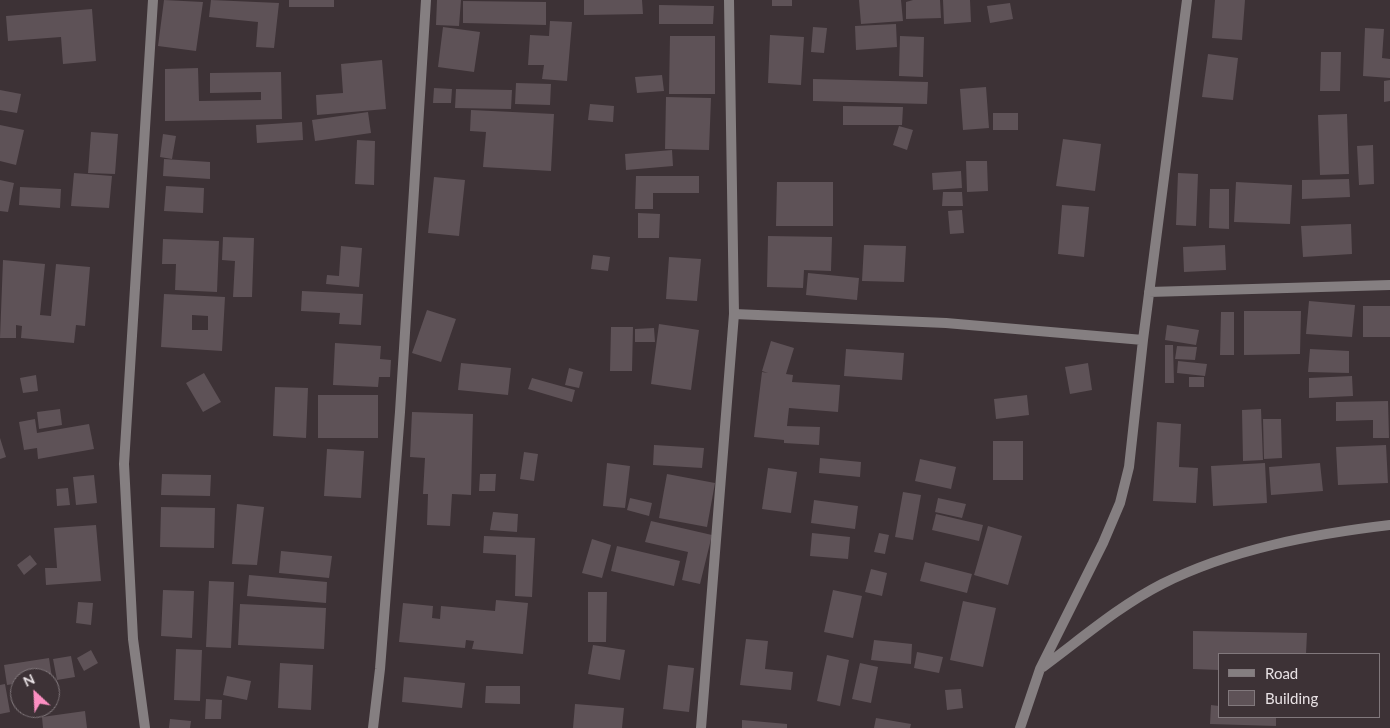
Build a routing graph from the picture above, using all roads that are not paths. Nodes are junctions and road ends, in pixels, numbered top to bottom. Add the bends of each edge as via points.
1 (153, 0) edge
2 (426, 0) edge
3 (728, 0) edge
4 (1187, 0) edge
5 (1390, 285) edge
6 (1149, 292) junction
7 (734, 314) junction
8 (1143, 340) junction
9 (1390, 525) edge
10 (1040, 669) junction
11 (144, 728) edge
12 (373, 728) edge
13 (701, 728) edge
14 (1020, 728) edge

1 - 11 street via 124,464 133,639
2 - 12 street via 400,412
3 - 7 street
4 - 6 street
5 - 6 street
6 - 8 street
7 - 8 street via 946,324
7 - 13 street
8 - 10 street via 1129,467 1120,503
9 - 10 street via 1331,532 1269,545 1162,584 1120,610
10 - 14 street

